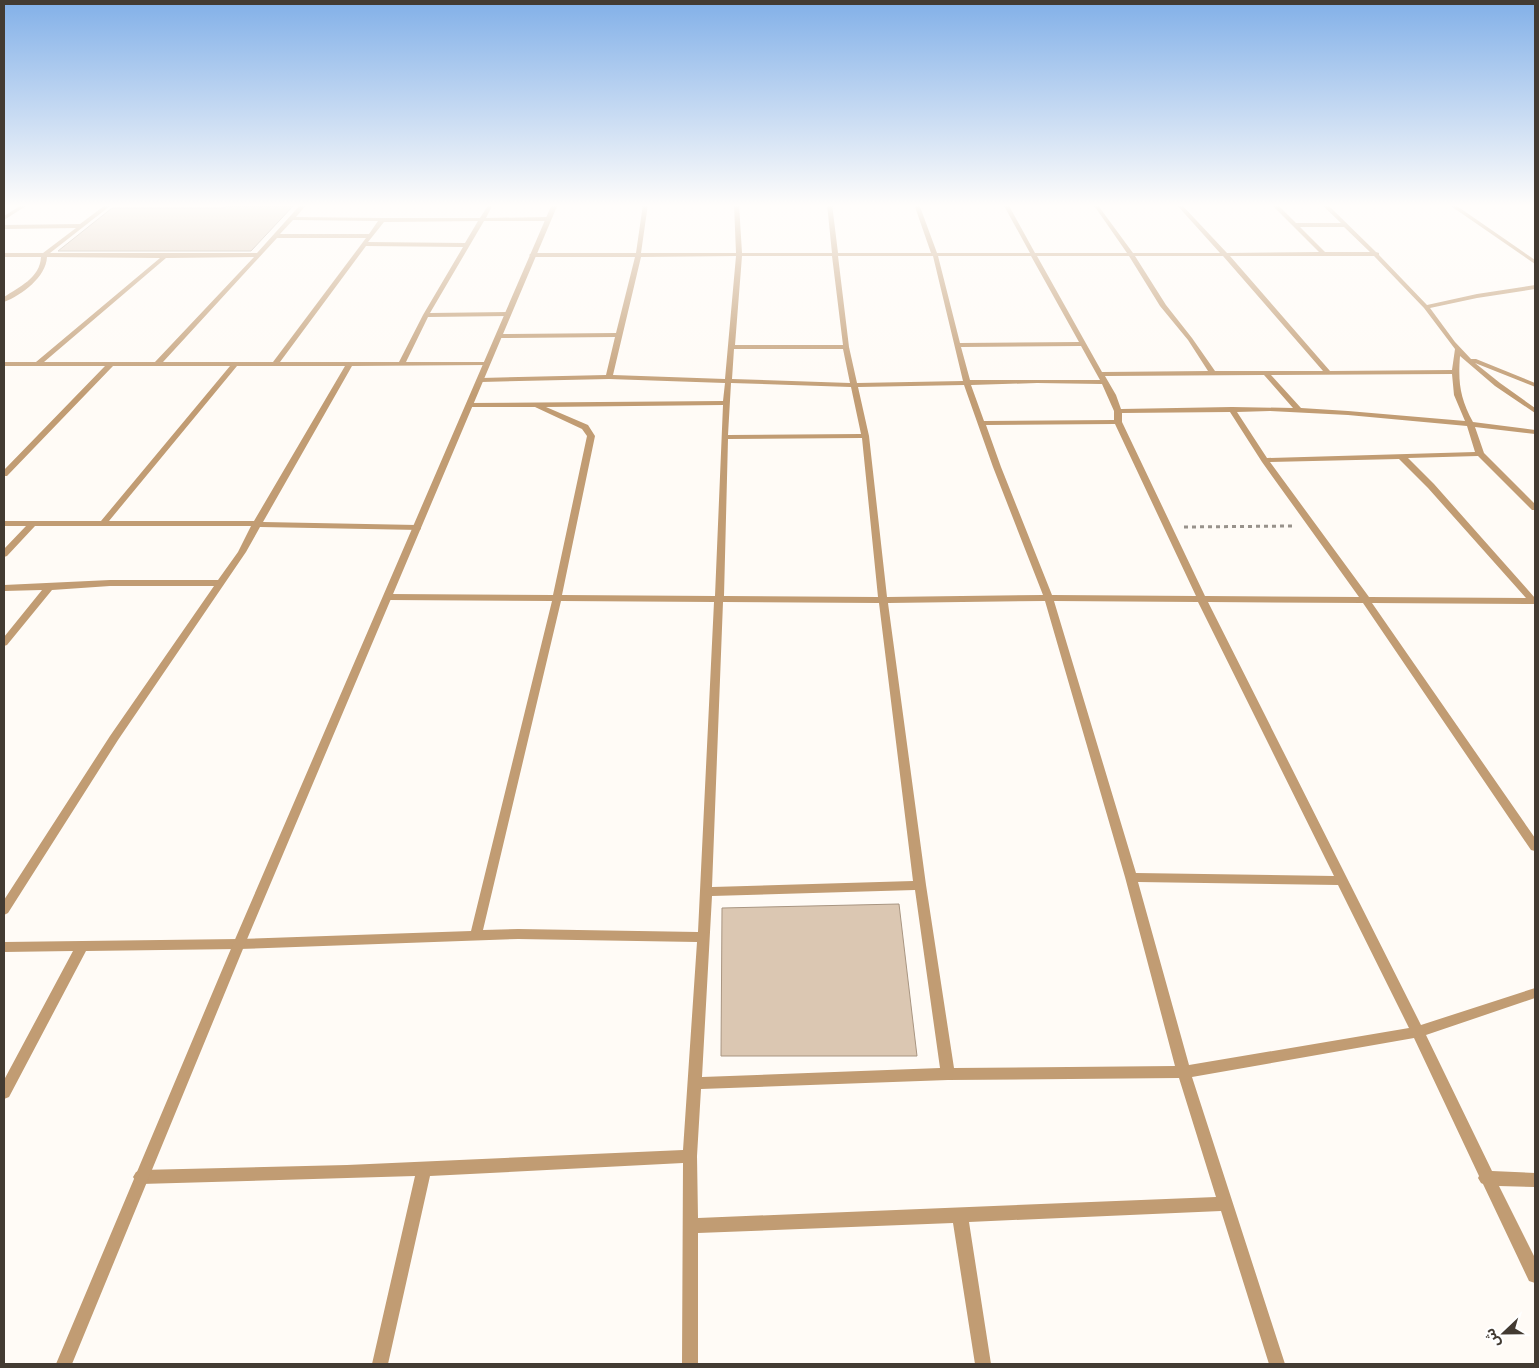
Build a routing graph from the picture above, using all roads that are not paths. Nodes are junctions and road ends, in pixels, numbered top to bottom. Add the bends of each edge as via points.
1 (42, 268) edge
2 (151, 268) edge
3 (247, 268) edge
4 (346, 268) edge
5 (454, 268) edge
6 (527, 268) edge
7 (635, 268) edge
8 (739, 268) edge
9 (836, 268) edge
10 (938, 268) edge
11 (1039, 268) edge
12 (1140, 268) edge
13 (1237, 268) edge
14 (1389, 268) edge
15 (1535, 287) edge
16 (4, 300) edge
17 (1426, 307) junction
18 (508, 314) junction
19 (426, 315) junction
20 (618, 335) junction
21 (499, 336) junction
22 (1082, 344) junction
23 (958, 345) junction
24 (733, 347) junction
25 (846, 347) junction
26 (1458, 348) junction
27 (1465, 356) junction
28 (112, 363) junction
29 (236, 363) junction
30 (350, 363) junction
31 (402, 363) junction
32 (4, 364) edge
33 (38, 364) junction
34 (157, 364) junction
35 (275, 364) junction
36 (487, 364) junction
37 (1327, 371) junction
38 (1212, 372) junction
39 (1265, 372) junction
40 (1456, 372) junction
41 (1100, 374) junction
42 (609, 377) junction
43 (481, 380) junction
44 (728, 380) junction
45 (967, 382) junction
46 (1105, 382) junction
47 (854, 385) junction
48 (1535, 385) edge
49 (726, 403) junction
50 (470, 405) junction
51 (537, 405) junction
52 (1232, 409) junction
53 (1118, 411) junction
54 (1298, 411) junction
55 (1535, 411) edge
56 (1118, 422) junction
57 (983, 423) junction
58 (1470, 424) junction
59 (1535, 432) edge
60 (865, 436) junction
61 (724, 437) junction
62 (1480, 454) junction
63 (1402, 457) junction
64 (1265, 460) junction
65 (4, 474) edge
66 (1535, 508) edge
67 (33, 522) junction
68 (104, 522) junction
69 (4, 523) edge
70 (257, 524) junction
71 (417, 528) junction
72 (4, 554) edge
73 (218, 583) junction
74 (49, 587) junction
75 (4, 588) edge
76 (388, 597) junction
77 (557, 597) junction
78 (719, 598) junction
79 (1048, 598) junction
80 (1202, 599) junction
81 (883, 600) junction
82 (1366, 600) junction
83 (1534, 602) edge
84 (4, 643) edge
85 (1535, 847) edge
86 (1131, 878) junction
87 (1340, 880) junction
88 (920, 884) junction
89 (706, 892) junction
90 (4, 910) edge
91 (476, 935) junction
92 (704, 937) junction
93 (239, 944) junction
94 (4, 947) edge
95 (82, 947) junction
96 (1535, 993) edge
97 (1418, 1032) junction
98 (1184, 1072) junction
99 (948, 1074) junction
100 (694, 1083) junction
101 (4, 1093) edge
102 (690, 1156) junction
103 (424, 1170) junction
104 (141, 1177) junction
105 (1486, 1178) junction
106 (1535, 1180) edge
107 (1226, 1204) junction
108 (960, 1216) junction
109 (689, 1226) junction
110 (1535, 1276) edge
111 (64, 1364) edge
112 (380, 1364) edge
113 (690, 1364) edge
114 (983, 1364) edge
115 (1277, 1364) edge

1 - 16 street via 39,274
2 - 33 street
3 - 34 street
4 - 35 street
5 - 19 street
6 - 18 street
7 - 20 street
8 - 24 street
9 - 25 street
10 - 23 street
11 - 22 street
12 - 38 street via 1163,306
13 - 37 street
14 - 17 street
15 - 17 street
17 - 26 street
18 - 19 street
18 - 21 street
19 - 31 street
20 - 21 street
20 - 42 street
21 - 36 street
22 - 23 street
22 - 41 street
23 - 45 street
24 - 25 street
24 - 44 street
25 - 47 street
26 - 27 street
26 - 40 street
27 - 48 street
27 - 55 street via 1499,386
28 - 33 street
28 - 34 street
28 - 65 street
29 - 34 street
29 - 35 street
29 - 68 street
30 - 31 street
30 - 35 street
30 - 70 street
31 - 36 street
32 - 33 street
36 - 43 street
37 - 39 street
37 - 40 street
38 - 39 street
38 - 41 street
39 - 54 street
40 - 58 street via 1454,383 1459,404
41 - 46 street
42 - 43 street
42 - 44 street
43 - 50 street
44 - 47 street
44 - 49 street
45 - 46 street
45 - 47 street
45 - 57 street
46 - 53 street
47 - 60 street
49 - 51 street
49 - 61 street
50 - 51 street
50 - 71 street
51 - 77 street via 585,427 590,436
52 - 53 street
52 - 54 street
52 - 64 street
53 - 56 street
54 - 58 street
56 - 57 street
56 - 80 street
57 - 79 street
58 - 59 street
58 - 62 street
60 - 61 street
60 - 81 street
61 - 78 street
62 - 63 street
62 - 66 street
63 - 64 street
63 - 83 street
64 - 82 street
67 - 68 street
67 - 69 street
67 - 72 street
68 - 70 street
70 - 71 street
70 - 73 street via 242,552
71 - 76 street
73 - 74 street via 110,583
73 - 90 street
74 - 75 street
74 - 84 street
76 - 77 street
76 - 93 street
77 - 78 street
77 - 91 street
78 - 81 street
78 - 89 street
79 - 80 street
79 - 81 street
79 - 86 street
80 - 82 street
80 - 87 street
81 - 88 street
82 - 83 street
82 - 85 street
86 - 87 street
86 - 98 street
87 - 97 street
88 - 89 street
88 - 99 street
89 - 92 street
91 - 92 street
91 - 93 street
92 - 100 street
93 - 95 street
93 - 104 street
94 - 95 street
95 - 101 street
96 - 97 street
97 - 98 street
97 - 105 street
98 - 99 street
98 - 107 street
99 - 100 street
100 - 102 street
102 - 103 street
102 - 109 street
103 - 104 street
103 - 112 street
104 - 111 street
105 - 106 street
105 - 110 street
107 - 108 street
107 - 115 street
108 - 109 street
108 - 114 street
109 - 113 street

